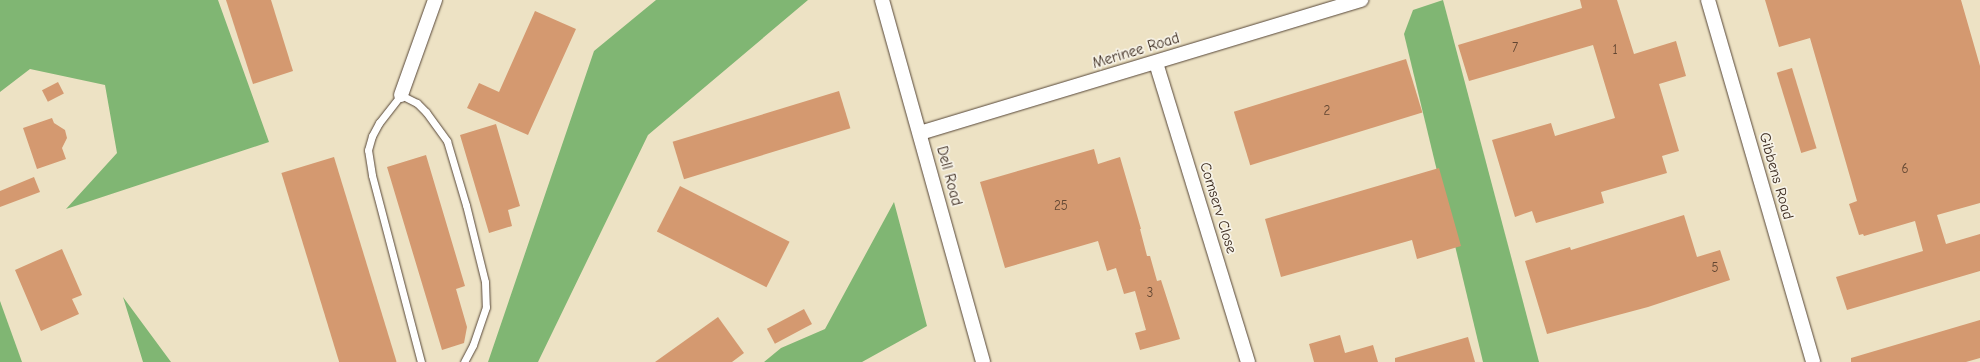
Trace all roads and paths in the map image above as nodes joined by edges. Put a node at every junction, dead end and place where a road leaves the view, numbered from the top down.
1 (435, 0) edge
2 (882, 0) edge
3 (1361, 0) edge
4 (1708, 0) edge
5 (1156, 63) junction
6 (401, 95) junction
7 (920, 133) junction
8 (421, 362) edge
9 (464, 362) edge
10 (982, 362) edge
11 (1248, 362) edge
12 (1813, 362) edge

1 - 6 street
2 - 7 street, Dell Road
3 - 5 street, Merinee Road
4 - 12 street, Gibbens Road
5 - 7 street, Merinee Road
5 - 11 street, Comserv Close
6 - 8 lane
6 - 9 lane
7 - 10 street, Dell Road

